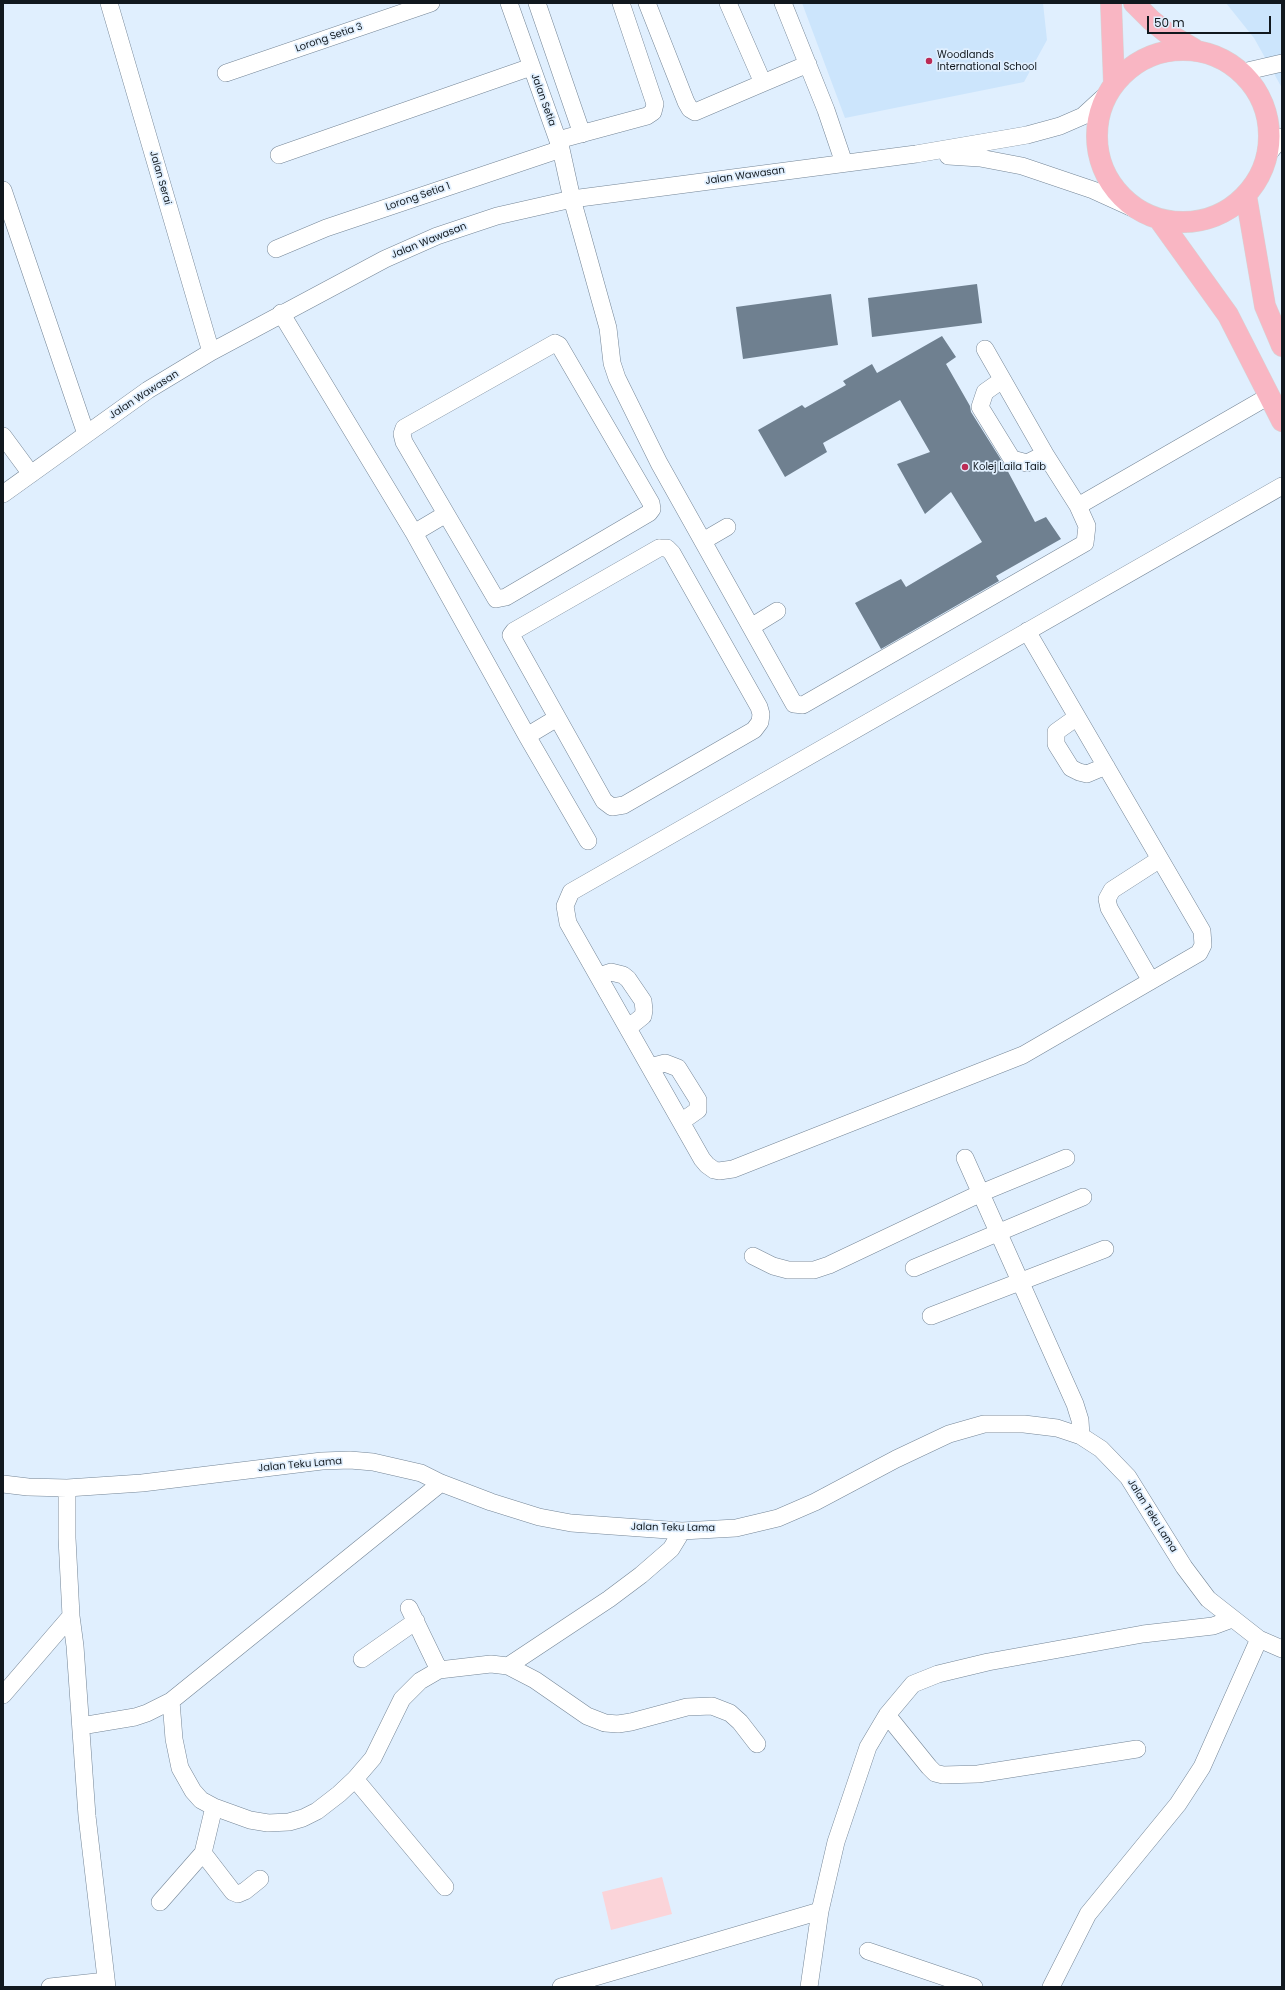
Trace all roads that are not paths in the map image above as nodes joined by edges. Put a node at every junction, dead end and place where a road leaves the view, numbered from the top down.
1 (109, 3) edge
2 (432, 3) edge
3 (508, 3) edge
4 (537, 3) edge
5 (621, 3) edge
6 (647, 3) edge
7 (728, 3) edge
8 (783, 3) edge
9 (1111, 3) edge
10 (1134, 3) edge
11 (1194, 49) junction
12 (1282, 63) edge
13 (808, 64) junction
14 (531, 67) junction
15 (1243, 72) junction
16 (226, 73) dead end
17 (763, 83) junction
18 (1110, 89) junction
19 (582, 134) junction
20 (1282, 137) edge
21 (559, 145) junction
22 (1269, 153) junction
23 (916, 154) junction
24 (279, 155) dead end
25 (844, 163) junction
26 (3, 190) edge
27 (1246, 195) junction
28 (572, 200) junction
29 (1137, 210) junction
30 (1159, 219) junction
31 (276, 249) dead end
32 (281, 313) junction
33 (1282, 346) edge
34 (985, 349) dead end
35 (211, 352) junction
36 (1002, 380) junction
37 (1269, 396) junction
38 (1282, 422) edge
39 (86, 434) junction
40 (3, 436) edge
41 (1045, 454) junction
42 (31, 474) junction
43 (1282, 486) edge
44 (3, 494) edge
45 (1078, 506) junction
46 (446, 514) junction
47 (727, 528) dead end
48 (414, 533) junction
49 (703, 541) junction
50 (777, 611) dead end
51 (751, 627) junction
52 (1027, 631) junction
53 (1077, 717) junction
54 (557, 718) junction
55 (527, 736) junction
56 (1106, 766) junction
57 (588, 841) dead end
58 (1160, 859) junction
59 (599, 976) junction
60 (1151, 981) junction
61 (628, 1028) junction
62 (650, 1067) junction
63 (681, 1122) junction
64 (965, 1158) dead end
65 (1066, 1158) dead end
66 (980, 1193) junction
67 (1083, 1197) dead end
68 (998, 1234) junction
69 (1105, 1249) dead end
70 (753, 1256) dead end
71 (914, 1268) dead end
72 (1020, 1282) junction
73 (931, 1316) dead end
74 (1081, 1436) junction
75 (441, 1483) junction
76 (3, 1484) edge
77 (67, 1488) junction
78 (682, 1530) junction
79 (71, 1616) junction
80 (1232, 1619) junction
81 (1259, 1639) junction
82 (1282, 1649) edge
83 (362, 1659) dead end
84 (508, 1666) junction
85 (439, 1670) junction
86 (3, 1695) edge
87 (171, 1701) junction
88 (886, 1715) junction
89 (81, 1726) junction
90 (757, 1744) dead end
91 (1137, 1749) dead end
92 (355, 1780) junction
93 (214, 1807) junction
94 (203, 1853) junction
95 (260, 1879) dead end
96 (445, 1887) dead end
97 (160, 1902) dead end
98 (820, 1911) junction
99 (868, 1951) dead end
100 (106, 1984) edge
101 (50, 1987) edge
102 (561, 1987) edge
103 (809, 1987) edge
104 (974, 1987) edge
105 (1051, 1987) edge

1 - 35 street, Jalan Serai
2 - 16 street, Lorong Setia 3
3 - 14 street, Jalan Setia
4 - 19 street
5 - 19 street, Lorong Setia 1
6 - 17 street
7 - 17 street
8 - 13 street
9 - 18 main road
10 - 11 main road
11 - 15 main road
11 - 18 main road
12 - 15 street
13 - 17 street
13 - 25 street
14 - 21 street, Jalan Setia
14 - 24 street
15 - 22 main road
18 - 23 street
18 - 29 main road
19 - 21 street, Lorong Setia 1
20 - 22 street
21 - 28 street, Jalan Setia
21 - 31 street, Lorong Setia 1
22 - 27 main road
23 - 25 street, Jalan Wawasan
23 - 29 street
25 - 28 street, Jalan Wawasan
26 - 39 street
27 - 30 main road
27 - 33 main road
28 - 32 street, Jalan Wawasan
28 - 49 street, Jalan Setia
29 - 30 main road
30 - 37 main road
32 - 35 street, Jalan Wawasan
32 - 48 street
34 - 36 street
35 - 39 street, Jalan Wawasan
36 - 41 street
36 - 41 street
37 - 38 main road
37 - 45 street
39 - 42 street, Jalan Wawasan
40 - 42 street
41 - 45 street
42 - 44 street, Jalan Wawasan
43 - 52 street
45 - 51 street, Jalan Setia
46 - 46 street
46 - 48 street
47 - 49 street
48 - 55 street
49 - 51 street, Jalan Setia
50 - 51 street
52 - 53 street
52 - 59 street
53 - 56 street
53 - 56 street
54 - 54 street
54 - 55 street
55 - 57 street
56 - 58 street
58 - 60 street
58 - 60 street
59 - 61 street
59 - 61 street
60 - 63 street
61 - 62 street
62 - 63 street
62 - 63 street
64 - 66 street
65 - 66 street
66 - 68 street
66 - 70 street
67 - 68 street
68 - 71 street
68 - 72 street
69 - 72 street
72 - 73 street
72 - 74 street
74 - 78 street, Jalan Teku Lama
74 - 80 street, Jalan Teku Lama
75 - 77 street, Jalan Teku Lama
75 - 78 street, Jalan Teku Lama
75 - 87 street
76 - 77 street, Jalan Teku Lama
77 - 79 street
78 - 84 street
79 - 86 street
79 - 89 street
80 - 81 street, Jalan Teku Lama
80 - 88 street
81 - 82 street, Jalan Teku Lama
81 - 105 street
83 - 85 street
84 - 85 street
84 - 90 street
85 - 92 street
87 - 89 street
87 - 93 street
88 - 91 street
88 - 98 street
89 - 100 street
92 - 93 street
92 - 96 street
93 - 94 street
94 - 95 street
94 - 97 street
98 - 102 street
98 - 103 street
99 - 104 street
100 - 101 street

